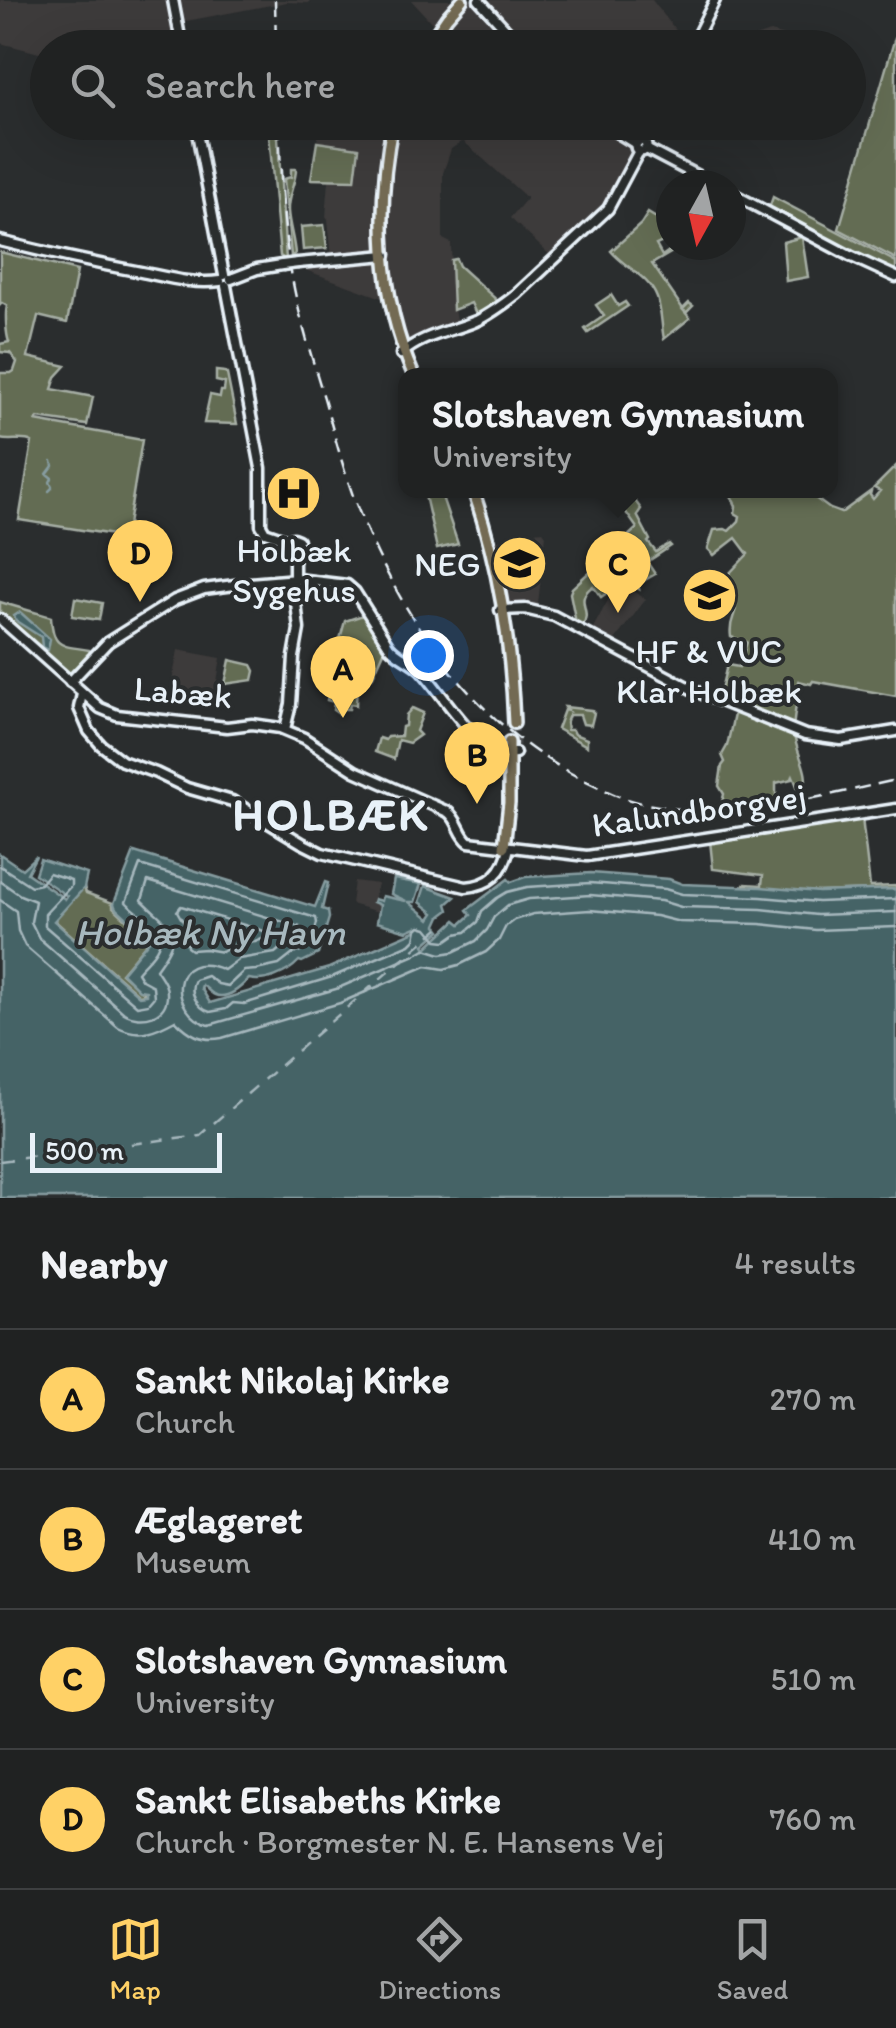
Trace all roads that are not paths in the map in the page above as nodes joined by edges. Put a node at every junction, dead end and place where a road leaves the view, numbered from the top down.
1 (172, 0) edge
2 (461, 0) edge
3 (479, 0) edge
4 (716, 0) edge
5 (178, 30) edge
6 (438, 30) edge
7 (506, 30) edge
8 (700, 30) edge
9 (199, 140) edge
10 (390, 140) edge
11 (631, 140) edge
12 (644, 140) edge
13 (641, 146) junction
14 (687, 170) edge
15 (746, 201) edge
16 (0, 241) edge
17 (384, 255) junction
18 (896, 277) edge
19 (225, 280) junction
20 (402, 353) junction
21 (409, 368) edge
22 (473, 498) edge
23 (294, 579) junction
24 (501, 610) junction
25 (0, 619) edge
26 (70, 682) junction
27 (82, 694) junction
28 (512, 721) tunnel mouth
29 (285, 730) junction
30 (896, 730) edge
31 (511, 749) joint
32 (896, 809) edge
33 (507, 848) junction
34 (577, 852) dead end
35 (593, 855) junction

1 - 5 street
2 - 6 main road
3 - 7 street
4 - 8 street
9 - 19 street
10 - 17 main road
11 - 13 street
12 - 13 street
13 - 14 street
13 - 20 street
15 - 18 street
16 - 19 street
17 - 19 street, bridge
17 - 20 main road
19 - 23 street
20 - 21 main road
22 - 24 main road
23 - 26 street
23 - 29 street
23 - 31 street
24 - 28 main road
24 - 30 street
25 - 26 street
26 - 27 street
27 - 29 street, Labæk
27 - 33 street
29 - 33 street, Kalundborgvej
31 - 33 main road
32 - 35 street, Kalundborgvej
33 - 35 street, Kalundborgvej
34 - 35 street

